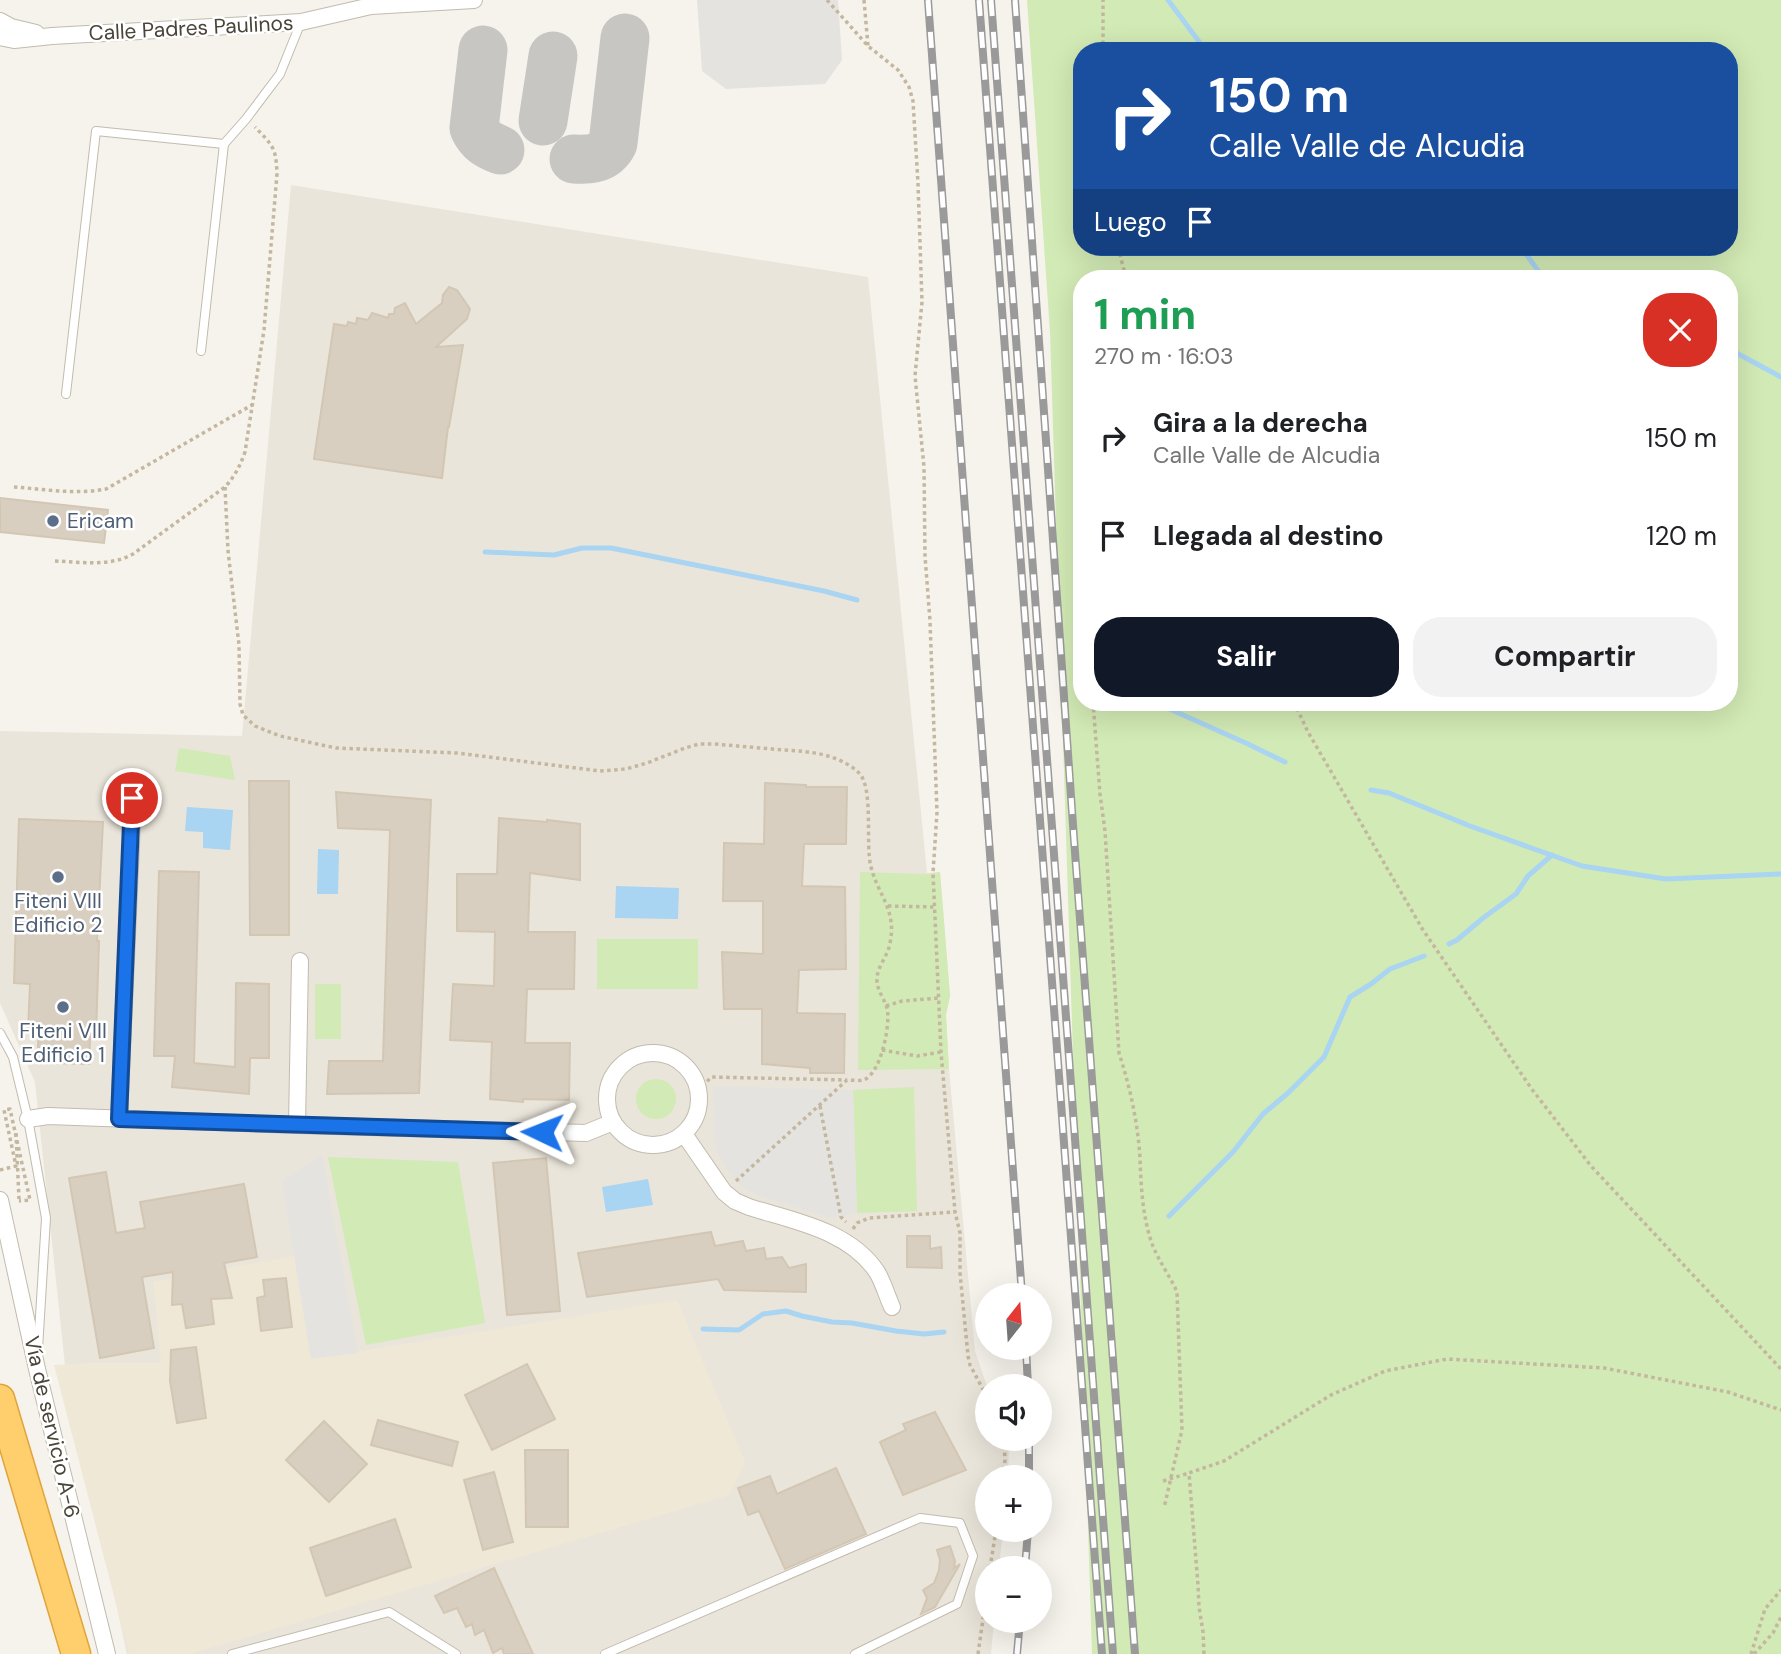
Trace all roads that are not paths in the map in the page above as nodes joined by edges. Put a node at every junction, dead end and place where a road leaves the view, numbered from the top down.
1 (474, 0) edge
2 (0, 21) edge
3 (301, 22) junction
4 (52, 36) junction
5 (5, 40) edge
6 (223, 144) junction
7 (201, 351) dead end
8 (66, 394) dead end
9 (132, 798) dead end
10 (300, 961) dead end
11 (0, 1033) edge
12 (28, 1119) junction
13 (119, 1119) junction
14 (613, 1122) junction
15 (297, 1125) junction
16 (684, 1133) junction
17 (0, 1200) edge
18 (892, 1307) dead end
19 (37, 1369) junction
20 (0, 1400) edge
21 (57, 1654) edge
22 (76, 1654) edge
23 (107, 1654) edge
24 (232, 1654) edge
25 (456, 1654) edge
26 (605, 1654) edge
27 (855, 1654) edge

1 - 3 street, Calle Padres Paulinos
2 - 4 street, Calle Padres Paulinos
3 - 4 street, Calle Padres Paulinos
3 - 6 lane
4 - 5 street, Calle Padres Paulinos
6 - 7 lane
6 - 8 lane
9 - 13 street
10 - 15 street
11 - 12 lane
12 - 13 street
12 - 19 lane
13 - 15 street
14 - 15 street
14 - 16 street
14 - 16 street
16 - 18 street
17 - 19 street, Vía de servicio A-6
19 - 23 street, Vía de servicio A-6
20 - 21 highway
20 - 22 highway
24 - 25 lane
26 - 27 lane

